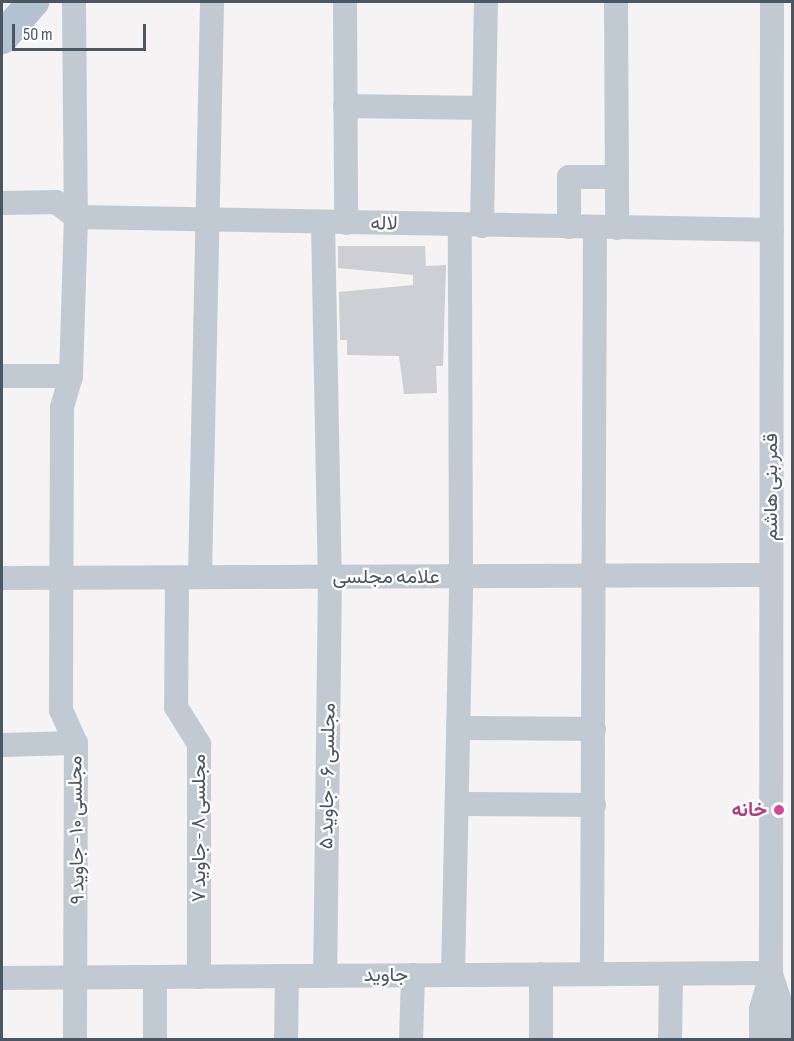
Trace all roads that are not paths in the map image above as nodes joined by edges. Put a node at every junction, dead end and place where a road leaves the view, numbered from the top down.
1 (33, 2) edge
2 (74, 2) edge
3 (212, 2) edge
4 (345, 2) edge
5 (486, 2) edge
6 (616, 2) edge
7 (772, 2) edge
8 (2, 38) edge
9 (345, 106) junction
10 (484, 108) junction
11 (782, 138) edge
12 (617, 177) junction
13 (2, 203) edge
14 (76, 217) junction
15 (207, 221) junction
16 (334, 223) junction
17 (471, 226) junction
18 (569, 227) junction
19 (606, 228) junction
20 (772, 230) junction
21 (2, 376) edge
22 (71, 376) junction
23 (770, 575) junction
24 (595, 576) junction
25 (330, 577) junction
26 (461, 577) junction
27 (2, 578) edge
28 (63, 578) junction
29 (189, 578) junction
30 (792, 680) edge
31 (773, 699) junction
32 (458, 728) junction
33 (594, 729) junction
34 (76, 743) junction
35 (2, 746) edge
36 (457, 804) junction
37 (594, 805) junction
38 (771, 973) junction
39 (541, 974) junction
40 (592, 974) junction
41 (671, 974) junction
42 (413, 975) junction
43 (453, 975) junction
44 (286, 976) junction
45 (325, 976) junction
46 (78, 977) junction
47 (154, 977) junction
48 (198, 977) junction
49 (2, 978) edge
50 (75, 1040) edge
51 (154, 1040) edge
52 (286, 1040) edge
53 (411, 1040) edge
54 (541, 1040) edge
55 (670, 1040) edge
56 (761, 1040) edge
57 (781, 1040) edge

1 - 8 main road
2 - 14 street, مجلسی ۱۰ - جاوید ۹
3 - 15 street, مجلسی ۸ - جاوید ۷
4 - 9 street, مجلسی ۶ - جاوید ۵
5 - 10 street
6 - 12 street
7 - 11 street, قمر بنی هاشم
9 - 10 street
9 - 16 street, مجلسی ۶ - جاوید ۵
10 - 17 street
11 - 20 street, قمر بنی هاشم
12 - 18 street
12 - 19 street
13 - 14 street, لاله
14 - 15 street, لاله
14 - 22 street, مجلسی ۱۰ - جاوید ۹
15 - 16 street, لاله
15 - 29 street, مجلسی ۸ - جاوید ۷
16 - 17 street, لاله
16 - 25 street, مجلسی ۶ - جاوید ۵
17 - 18 street, لاله
17 - 26 street
18 - 19 street, لاله
19 - 20 street, لاله
19 - 24 street
20 - 23 street, قمر بنی هاشم
21 - 22 street
22 - 28 street, مجلسی ۱۰ - جاوید ۹
23 - 24 street, علامه مجلسی
23 - 31 street, قمر بنی هاشم
24 - 26 street, علامه مجلسی
24 - 33 street
25 - 26 street, علامه مجلسی
25 - 29 street, علامه مجلسی
25 - 45 street, مجلسی ۶ - جاوید ۵
26 - 32 street
27 - 28 street, علامه مجلسی
28 - 29 street, علامه مجلسی
28 - 34 street, مجلسی ۱۰ - جاوید ۹
29 - 48 street, مجلسی ۸ - جاوید ۷
30 - 31 street
31 - 38 street, قمر بنی هاشم
32 - 33 street
32 - 36 street
33 - 37 street
34 - 35 street
34 - 46 street, مجلسی ۱۰ - جاوید ۹
36 - 37 street
36 - 43 street
37 - 40 street
38 - 41 street, جاوید
38 - 56 street, قمر بنی هاشم
38 - 57 street, قمر بنی هاشم
39 - 40 street, جاوید
39 - 43 street, جاوید
39 - 54 street
40 - 41 street, جاوید
41 - 55 street
42 - 43 street, جاوید
42 - 45 street, جاوید
42 - 53 street
44 - 45 street, جاوید
44 - 48 street, جاوید
44 - 52 street
46 - 47 street, جاوید
46 - 49 street, جاوید
46 - 50 street, مجلسی ۱۰ - جاوید ۹
47 - 48 street, جاوید
47 - 51 street

